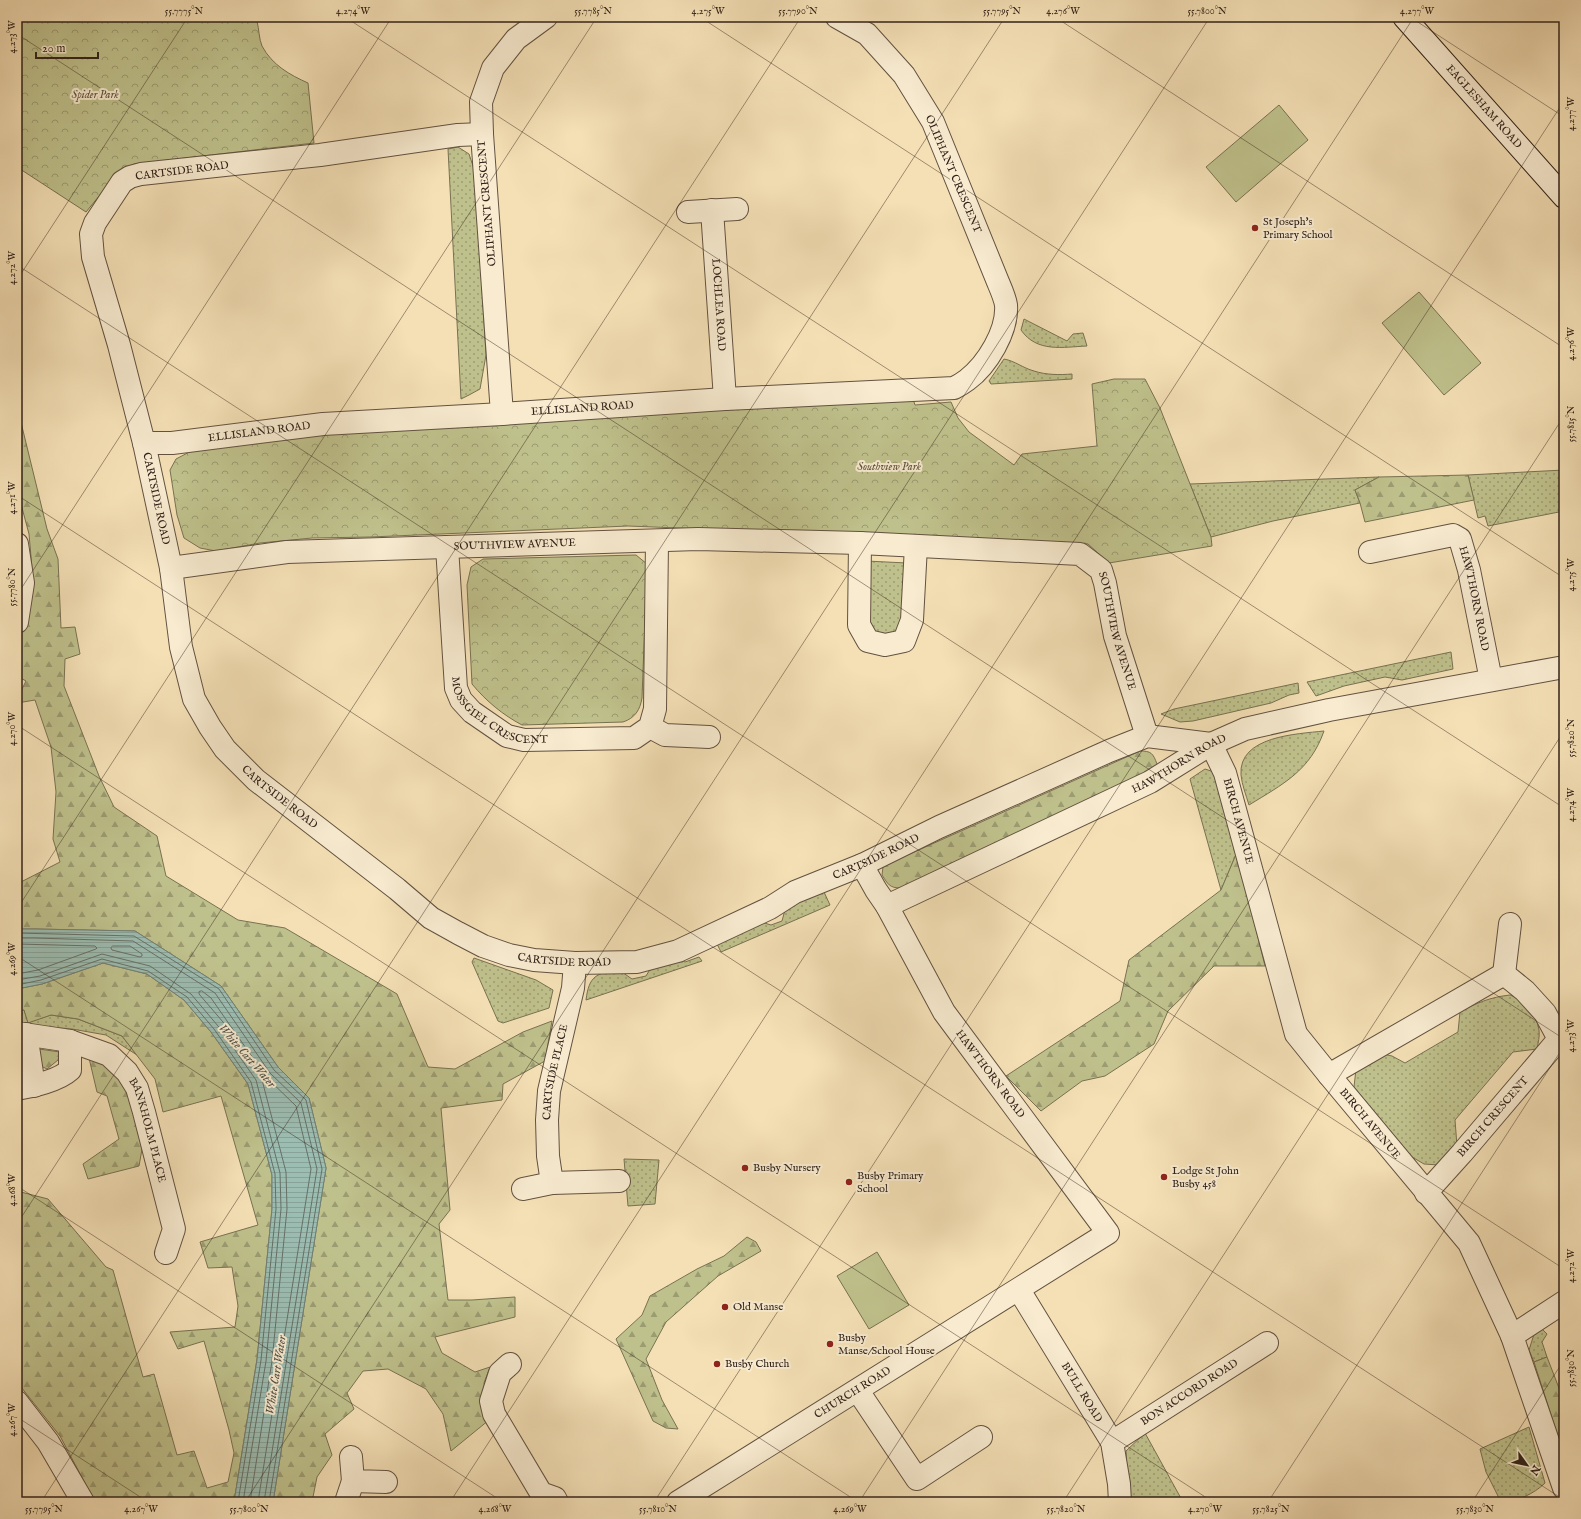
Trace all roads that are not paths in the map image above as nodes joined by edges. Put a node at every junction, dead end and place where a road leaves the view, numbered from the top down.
1 (546, 17) edge
2 (837, 17) edge
3 (1404, 17) edge
4 (482, 134) junction
5 (1564, 197) edge
6 (737, 209) dead end
7 (712, 210) junction
8 (688, 212) dead end
9 (998, 340) joint
10 (726, 399) junction
11 (502, 414) junction
12 (144, 443) junction
13 (657, 541) junction
14 (860, 543) junction
15 (17, 544) edge
16 (916, 546) junction
17 (447, 547) junction
18 (1370, 552) dead end
19 (171, 568) junction
20 (17, 622) edge
21 (1564, 667) edge
22 (1491, 680) junction
23 (650, 727) junction
24 (1147, 736) junction
25 (709, 737) dead end
26 (1211, 744) junction
27 (862, 866) junction
28 (887, 906) junction
29 (1510, 924) dead end
30 (575, 963) junction
31 (1504, 974) junction
32 (22, 1034) edge
33 (1562, 1039) edge
34 (70, 1041) junction
35 (1329, 1075) junction
36 (26, 1087) edge
37 (619, 1181) dead end
38 (552, 1183) junction
39 (523, 1189) dead end
40 (1426, 1193) junction
41 (1108, 1233) joint
42 (166, 1253) dead end
43 (1019, 1290) junction
44 (1564, 1302) edge
45 (1512, 1336) junction
46 (1267, 1343) dead end
47 (510, 1364) dead end
48 (858, 1391) junction
49 (17, 1402) edge
50 (981, 1437) dead end
51 (1112, 1442) junction
52 (351, 1457) dead end
53 (353, 1480) junction
54 (386, 1482) dead end
55 (1564, 1488) edge
56 (83, 1502) edge
57 (346, 1502) edge
58 (557, 1502) edge
59 (678, 1502) edge
60 (1120, 1502) edge

1 - 4 street, OLIPHANT CRESCENT
2 - 9 street, OLIPHANT CRESCENT
3 - 5 street, EAGLESHAM ROAD
4 - 11 street, OLIPHANT CRESCENT
4 - 12 street, CARTSIDE ROAD
6 - 7 street
7 - 8 street
7 - 10 street, LOCHLEA ROAD
9 - 10 street, ELLISLAND ROAD
10 - 11 street, ELLISLAND ROAD
11 - 12 street, ELLISLAND ROAD
12 - 19 street, CARTSIDE ROAD
13 - 14 street, SOUTHVIEW AVENUE
13 - 17 street, SOUTHVIEW AVENUE
13 - 23 street
14 - 16 street, SOUTHVIEW AVENUE
14 - 16 street
15 - 20 street
16 - 24 street, SOUTHVIEW AVENUE
17 - 19 street, SOUTHVIEW AVENUE
17 - 23 street, MOSSGIEL CRESCENT
18 - 22 street, HAWTHORN ROAD
19 - 30 street, CARTSIDE ROAD
21 - 22 street, HAWTHORN ROAD
22 - 26 street, HAWTHORN ROAD
23 - 25 street
24 - 26 street, CARTSIDE ROAD
24 - 27 street, CARTSIDE ROAD
26 - 28 street, HAWTHORN ROAD
26 - 35 street, BIRCH AVENUE
27 - 28 street, HAWTHORN ROAD
27 - 30 street, CARTSIDE ROAD
28 - 41 street, HAWTHORN ROAD
29 - 31 street
30 - 38 street, CARTSIDE PLACE
31 - 33 street, BIRCH CRESCENT
31 - 35 street
32 - 34 street, BANKHOLM PLACE
32 - 36 street, BANKHOLM PLACE
33 - 40 street, BIRCH CRESCENT
34 - 36 street, BANKHOLM PLACE
34 - 42 street, BANKHOLM PLACE
35 - 40 street, BIRCH AVENUE
37 - 38 street
38 - 39 street
40 - 45 street, BIRCH AVENUE
41 - 43 street, CHURCH ROAD
43 - 48 street, CHURCH ROAD
43 - 51 street, BULL ROAD
44 - 45 street
45 - 55 street, BIRCH AVENUE
46 - 51 street, BON ACCORD ROAD
47 - 58 street
48 - 50 street
48 - 59 street, CHURCH ROAD
49 - 56 street
51 - 60 street, BULL ROAD
52 - 53 street
53 - 54 street
53 - 57 street

